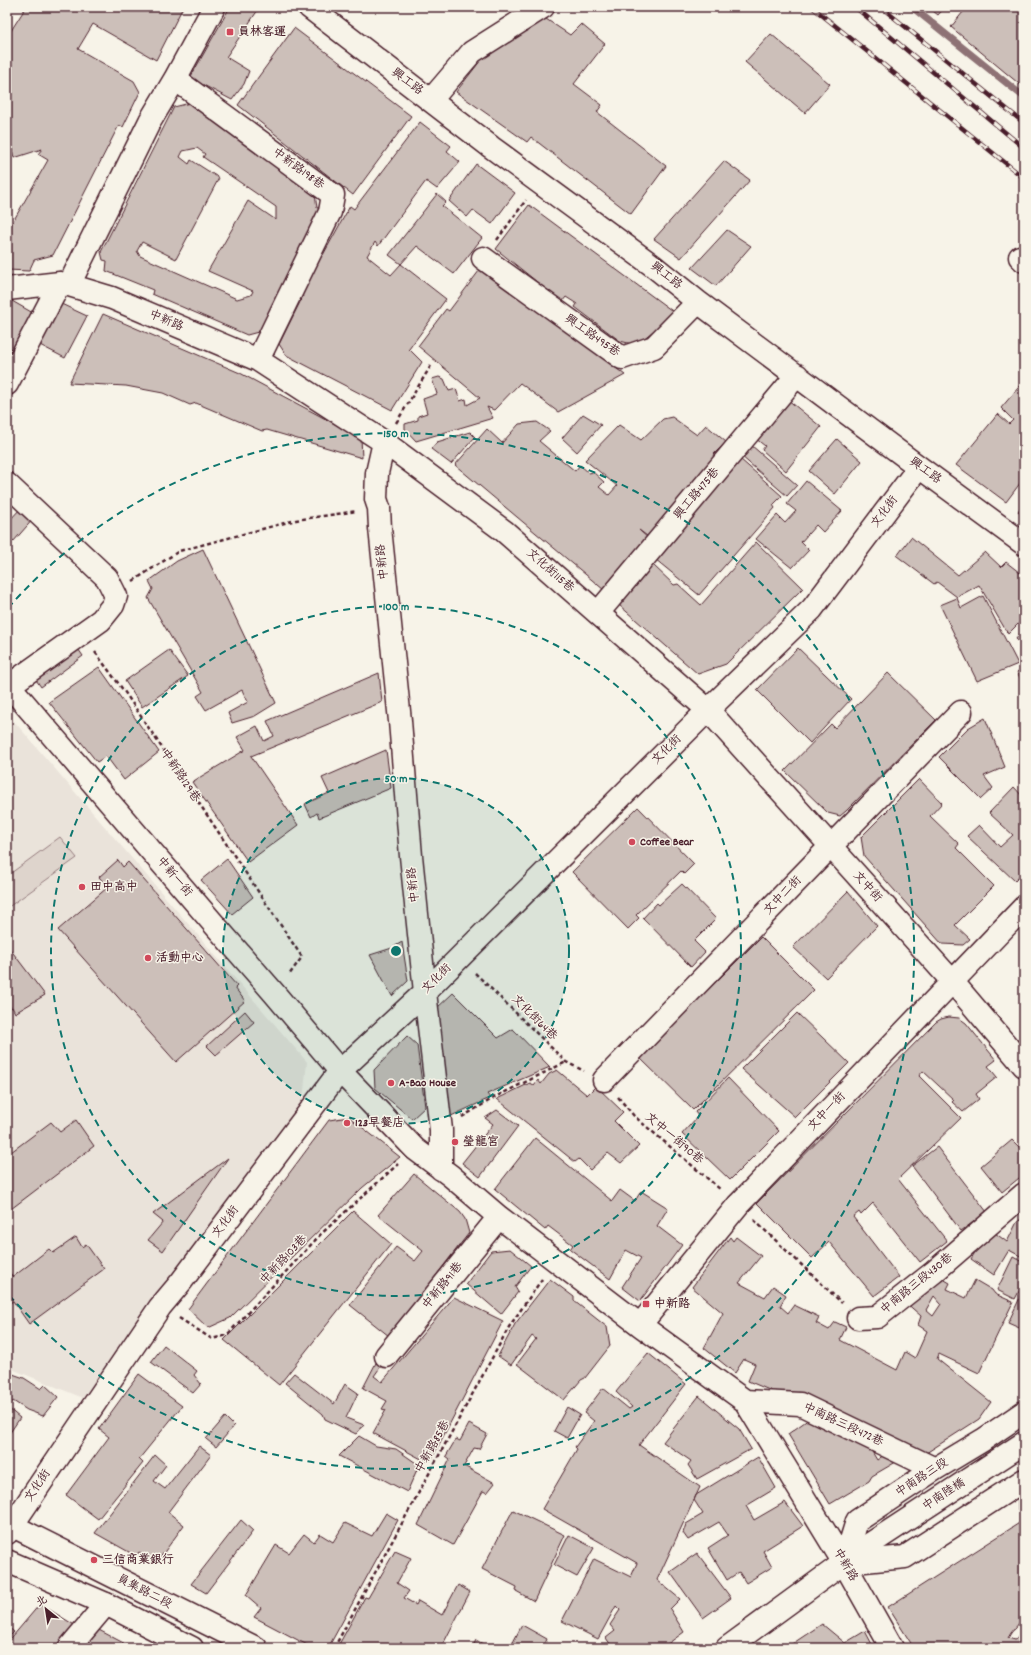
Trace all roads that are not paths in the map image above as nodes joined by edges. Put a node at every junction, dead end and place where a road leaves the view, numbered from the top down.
1 (214, 7) edge
2 (309, 7) edge
3 (543, 7) edge
4 (175, 79) junction
5 (431, 100) junction
6 (483, 258) road end
7 (64, 284) junction
8 (7, 289) edge
9 (698, 302) junction
10 (258, 360) junction
11 (797, 376) junction
12 (7, 384) edge
13 (384, 442) junction
14 (918, 467) junction
15 (7, 484) edge
16 (1024, 544) edge
17 (598, 613) junction
18 (8, 685) edge
19 (708, 710) junction
20 (961, 712) dead end
21 (830, 846) junction
22 (1024, 907) edge
23 (952, 981) junction
24 (425, 992) junction
25 (1024, 1066) edge
26 (340, 1071) junction
27 (604, 1080) road end
28 (441, 1169) junction
29 (1024, 1194) edge
30 (499, 1217) junction
31 (858, 1318) road end
32 (640, 1325) junction
33 (386, 1356) dead end
34 (745, 1401) junction
35 (1024, 1412) edge
36 (1024, 1443) edge
37 (934, 1469) junction
38 (1024, 1480) edge
39 (9, 1527) edge
40 (7, 1561) edge
41 (844, 1563) junction
42 (106, 1604) junction
43 (69, 1648) edge
44 (192, 1648) edge
45 (255, 1648) edge
46 (727, 1648) edge
47 (892, 1648) edge

1 - 4 street
2 - 5 street, 興工路
3 - 5 street
4 - 7 street
4 - 10 street, 中新路198巷
5 - 9 street, 興工路
6 - 9 street, 興工路495巷
7 - 8 street, 中新路
7 - 10 street, 中新路
7 - 12 street
9 - 11 street, 興工路
10 - 13 street, 中新路
11 - 14 street, 興工路
11 - 17 street, 興工路475巷
13 - 17 street, 文化街115巷
13 - 24 street, 中新路
14 - 16 street, 興工路
14 - 19 street, 文化街
15 - 18 street
17 - 19 street, 文化街115巷
18 - 26 street, 中新一街
19 - 21 street, 文中街
19 - 24 street, 文化街
20 - 21 street, 文中二街
21 - 23 street, 文中街
21 - 27 street, 文中二街
22 - 23 street, 文中一街
23 - 25 street, 文中街
23 - 32 street, 文中一街
24 - 26 street, 文化街
24 - 28 street, 中新路
26 - 28 street, 中新路
26 - 39 street, 文化街
28 - 30 street, 中新路
29 - 31 street, 中南路三段430巷
30 - 32 street, 中新路
30 - 33 street, 中新路91巷
32 - 34 street, 中新路
34 - 37 street, 中南路三段472巷
34 - 41 street, 中新路
35 - 37 street, 中南路三段
36 - 41 street, 中南陸橋
37 - 41 street, 中南路三段
38 - 41 street
39 - 45 street, 員集路二段
40 - 42 street
41 - 46 street
41 - 47 street, 中新路
42 - 43 street
42 - 44 street

